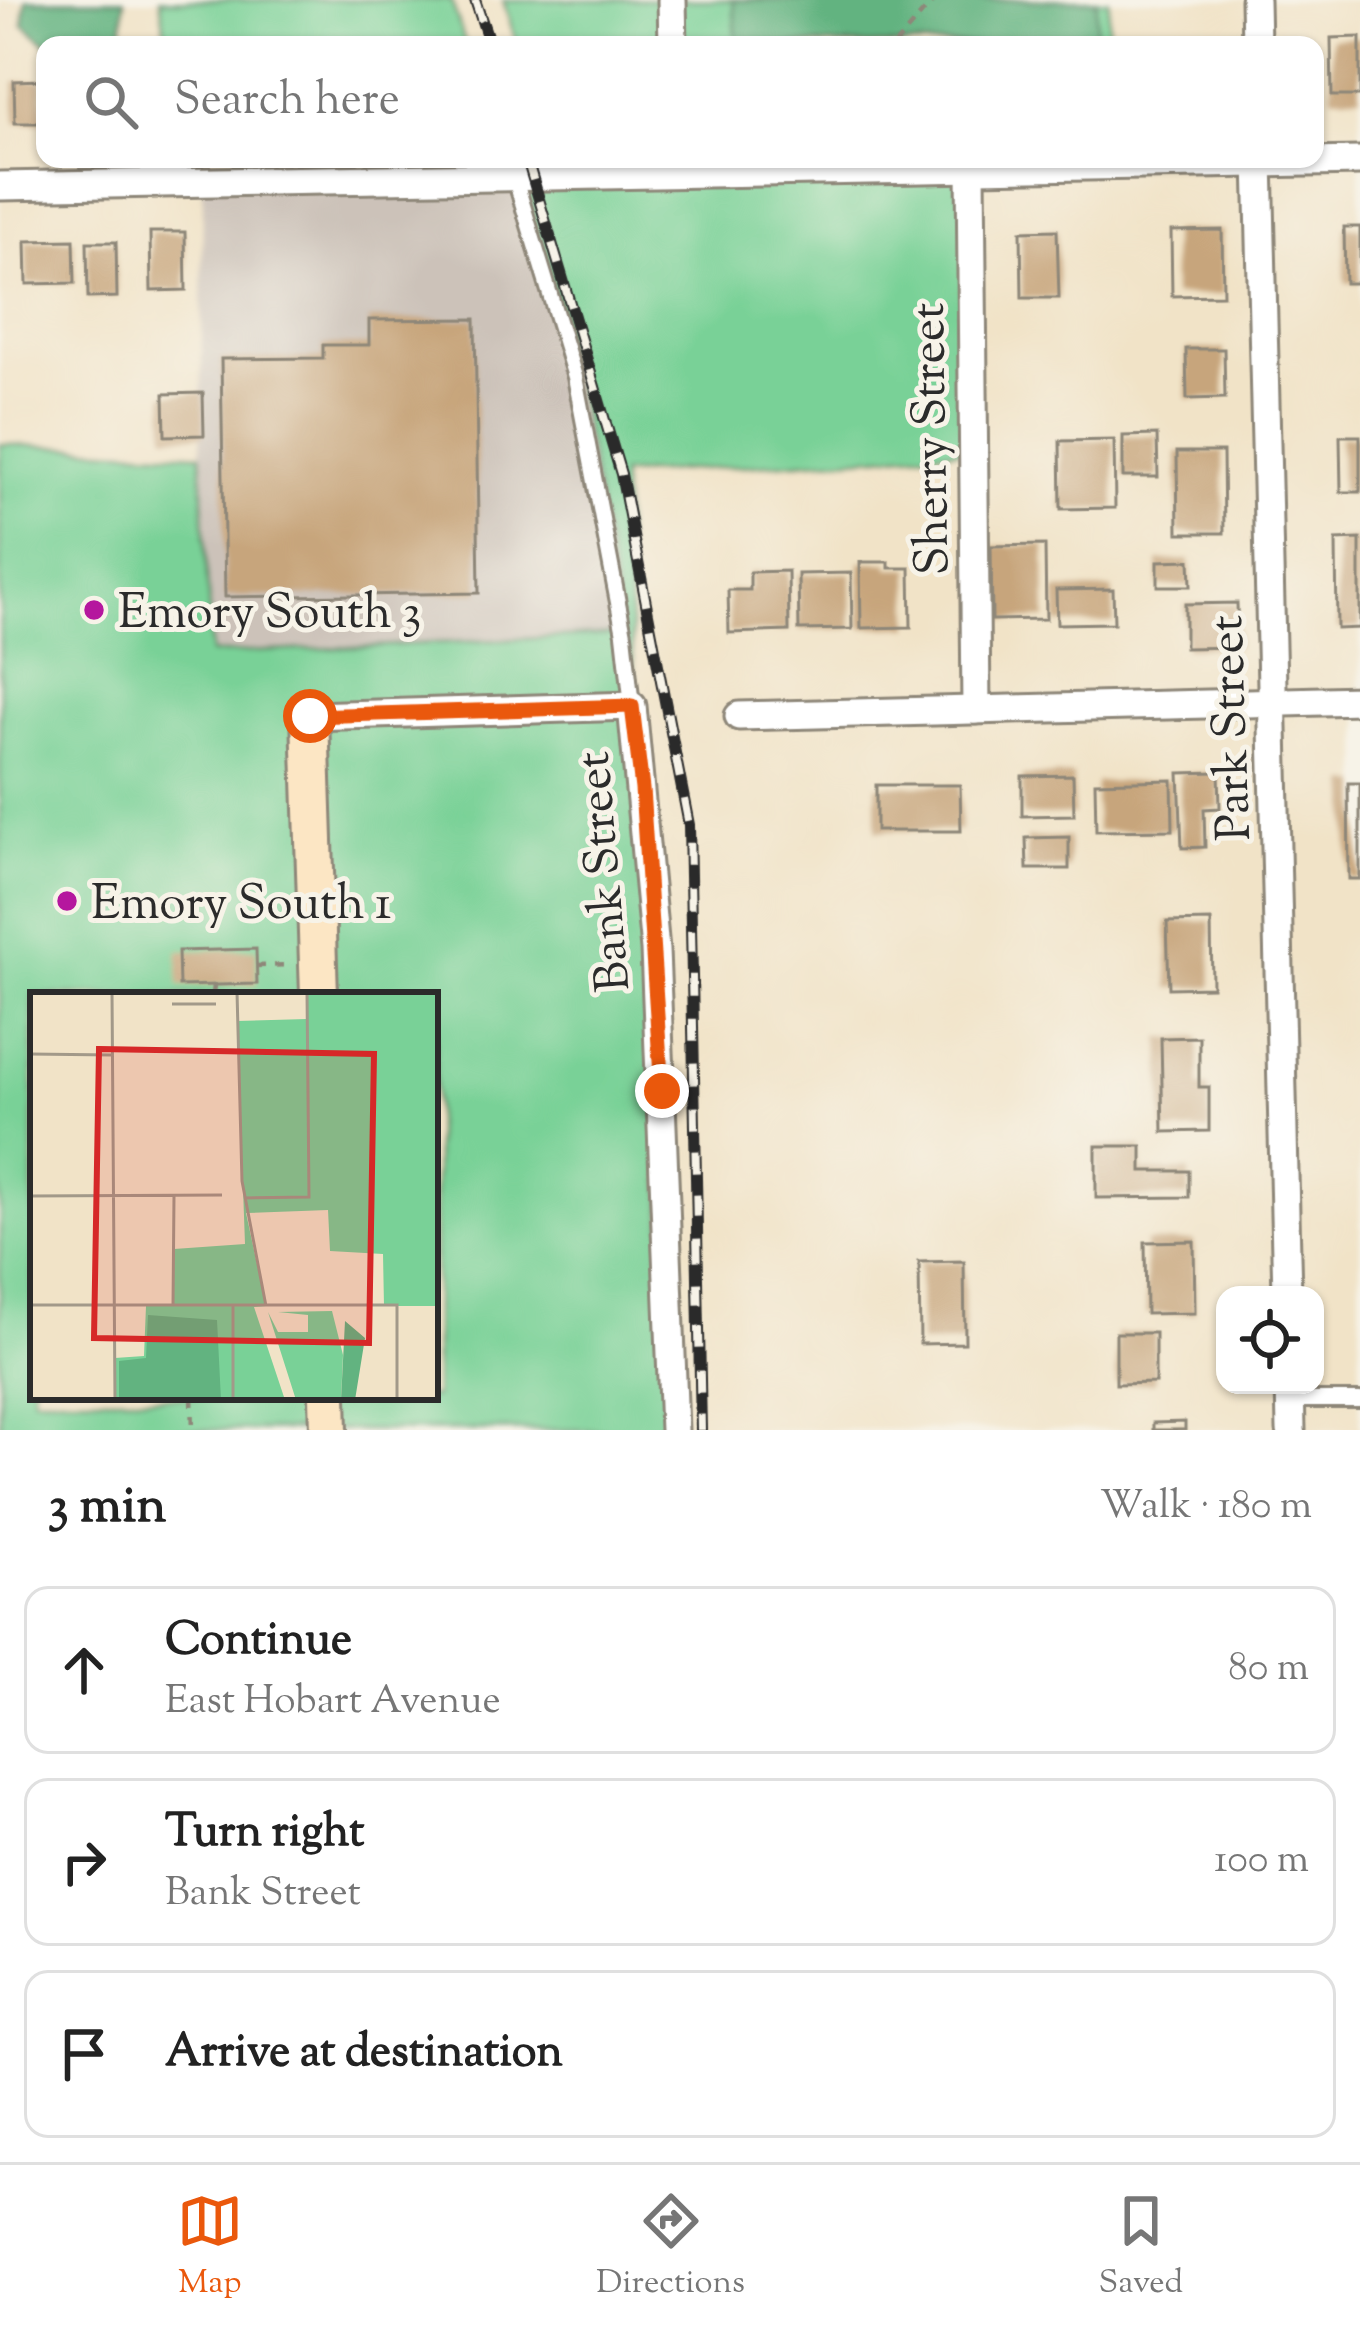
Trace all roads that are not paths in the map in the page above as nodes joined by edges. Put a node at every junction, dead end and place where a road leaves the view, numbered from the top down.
1 (672, 0) edge
2 (1255, 0) edge
3 (673, 36) edge
4 (1256, 36) edge
5 (1324, 161) edge
6 (1360, 161) edge
7 (643, 168) edge
8 (971, 168) edge
9 (1259, 168) edge
10 (514, 176) junction
11 (0, 186) edge
12 (1360, 700) edge
13 (1273, 701) junction
14 (632, 706) junction
15 (976, 710) junction
16 (310, 716) joint
17 (739, 716) dead end
18 (319, 992) edge
19 (1287, 1286) edge
20 (1290, 1394) edge
21 (1300, 1394) edge
22 (328, 1400) edge
23 (1360, 1400) edge
24 (329, 1430) edge
25 (674, 1430) edge
26 (1291, 1430) edge

1 - 3 street
2 - 4 street
5 - 6 street
7 - 10 street
8 - 15 street, Sherry Street
9 - 13 street, Park Street
10 - 11 street
10 - 14 lane, Bank Street
12 - 13 street
13 - 15 street
13 - 19 street, Park Street
14 - 16 street
14 - 25 street, Bank Street
15 - 17 street
16 - 18 street
20 - 26 street
21 - 23 lane
22 - 24 street

